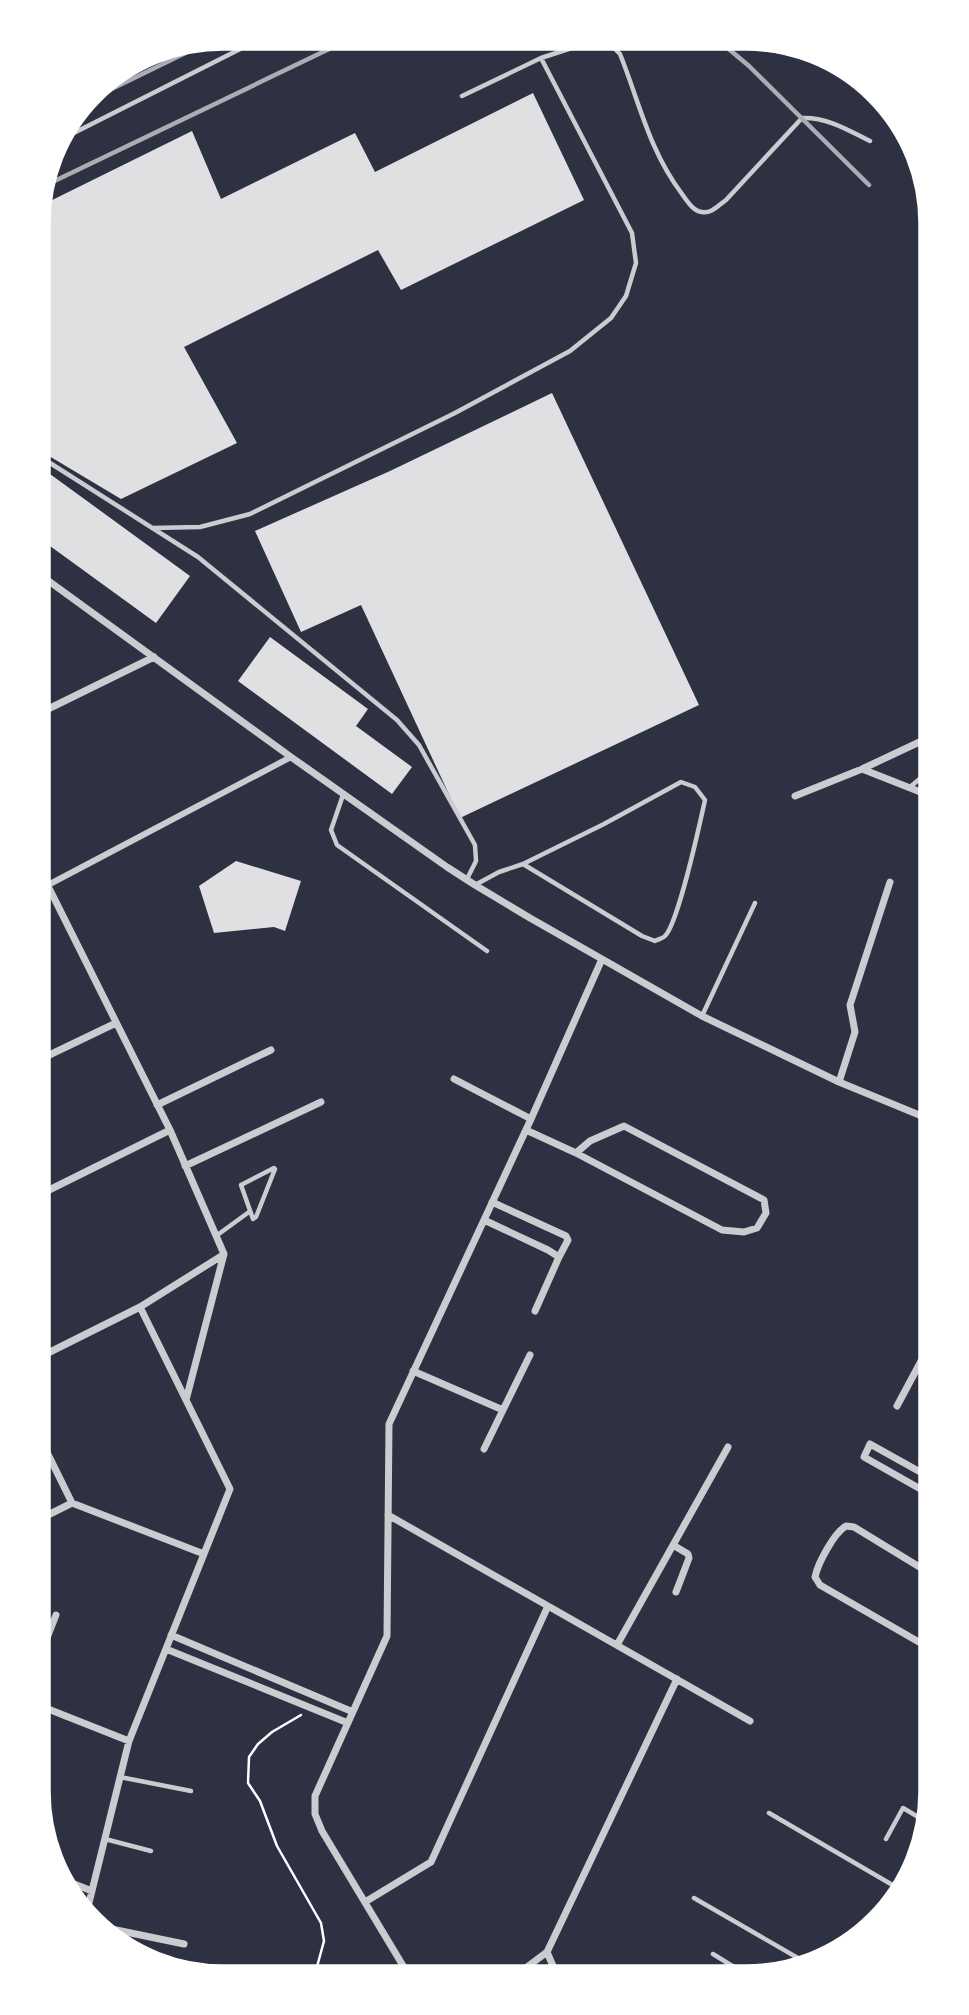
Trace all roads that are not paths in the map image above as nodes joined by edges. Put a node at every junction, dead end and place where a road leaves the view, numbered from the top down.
1 (240, 49) edge
2 (569, 49) edge
3 (615, 49) edge
4 (541, 58) junction
5 (462, 96) dead end
6 (74, 133) edge
7 (870, 141) dead end
8 (49, 462) edge
9 (152, 528) junction
10 (49, 581) edge
11 (154, 657) junction
12 (49, 709) edge
13 (920, 742) edge
14 (291, 757) junction
15 (862, 769) junction
16 (920, 779) edge
17 (909, 787) junction
18 (920, 792) edge
19 (343, 794) junction
20 (795, 796) dead end
21 (523, 864) junction
22 (467, 880) junction
23 (891, 882) dead end
24 (49, 883) edge
25 (475, 885) junction
26 (49, 896) edge
27 (755, 903) dead end
28 (487, 951) dead end
29 (602, 959) junction
30 (702, 1016) junction
31 (116, 1023) junction
32 (271, 1050) dead end
33 (49, 1055) edge
34 (454, 1079) dead end
35 (839, 1082) junction
36 (321, 1102) dead end
37 (157, 1105) junction
38 (920, 1115) edge
39 (531, 1119) junction
40 (170, 1130) junction
41 (526, 1130) junction
42 (576, 1153) junction
43 (185, 1166) junction
44 (49, 1190) edge
45 (492, 1202) junction
46 (249, 1212) junction
47 (484, 1220) junction
48 (216, 1236) junction
49 (224, 1254) junction
50 (559, 1257) junction
51 (140, 1307) junction
52 (535, 1311) dead end
53 (49, 1352) edge
54 (530, 1355) dead end
55 (920, 1363) edge
56 (413, 1371) junction
57 (186, 1401) junction
58 (897, 1406) dead end
59 (503, 1410) junction
60 (728, 1447) dead end
61 (484, 1449) dead end
62 (49, 1456) edge
63 (920, 1472) edge
64 (920, 1489) edge
65 (72, 1503) junction
66 (49, 1514) edge
67 (388, 1515) junction
68 (673, 1545) junction
69 (204, 1554) junction
70 (920, 1567) edge
71 (676, 1592) dead end
72 (548, 1606) junction
73 (56, 1615) dead end
74 (49, 1633) edge
75 (171, 1635) junction
76 (920, 1643) edge
77 (617, 1645) junction
78 (166, 1649) junction
79 (677, 1679) junction
80 (49, 1709) edge
81 (353, 1712) junction
82 (750, 1721) dead end
83 (348, 1723) junction
84 (129, 1741) junction
85 (120, 1777) junction
86 (191, 1791) dead end
87 (769, 1813) dead end
88 (918, 1817) edge
89 (105, 1839) junction
90 (886, 1839) dead end
91 (151, 1851) dead end
92 (76, 1885) edge
93 (890, 1889) edge
94 (92, 1891) junction
95 (694, 1898) dead end
96 (365, 1902) junction
97 (89, 1903) edge
98 (117, 1930) edge
99 (184, 1944) dead end
100 (547, 1952) junction
101 (713, 1954) dead end
102 (798, 1958) edge
103 (403, 1966) edge
104 (528, 1966) edge
105 (553, 1966) edge
106 (732, 1966) edge

1 - 6 lane
2 - 4 lane
3 - 7 lane
4 - 5 lane
4 - 9 lane
8 - 9 lane
9 - 22 lane
10 - 11 street
11 - 12 street
11 - 14 street
13 - 15 street
14 - 19 street
14 - 24 street
15 - 17 street
15 - 20 street
16 - 17 lane
17 - 18 street
19 - 22 street
19 - 28 lane
21 - 21 lane
21 - 25 lane
22 - 25 street
23 - 35 street
25 - 29 street
26 - 31 street
27 - 30 lane
29 - 30 street
29 - 39 street
30 - 35 street
31 - 33 street
31 - 37 street
32 - 37 street
34 - 39 street
35 - 38 street
36 - 43 street
37 - 40 street
39 - 41 street
40 - 43 street
40 - 44 street
41 - 42 street
41 - 45 street
42 - 42 street
43 - 48 street
45 - 47 street
45 - 50 street
46 - 46 lane
46 - 48 lane
47 - 50 street
47 - 56 street
48 - 49 street
49 - 51 street
49 - 57 street
50 - 52 street
51 - 53 street
51 - 57 street
54 - 59 street
55 - 58 street
56 - 59 street
56 - 67 street
57 - 69 street
59 - 61 street
60 - 68 street
62 - 65 street
63 - 64 street
65 - 66 street
65 - 69 street
67 - 72 street
67 - 81 street
68 - 71 street
68 - 77 street
69 - 75 street
70 - 76 street
72 - 77 street
72 - 96 street
73 - 74 street
75 - 78 street
75 - 81 street
77 - 79 street
78 - 83 street
78 - 84 street
79 - 82 street
79 - 100 street
80 - 84 street
81 - 83 street
83 - 96 street
84 - 85 street
85 - 86 lane
85 - 89 street
87 - 93 lane
88 - 90 lane
89 - 91 lane
89 - 94 street
92 - 94 street
94 - 97 street
95 - 102 lane
96 - 103 street
98 - 99 street
100 - 104 street
100 - 105 street
101 - 106 lane

